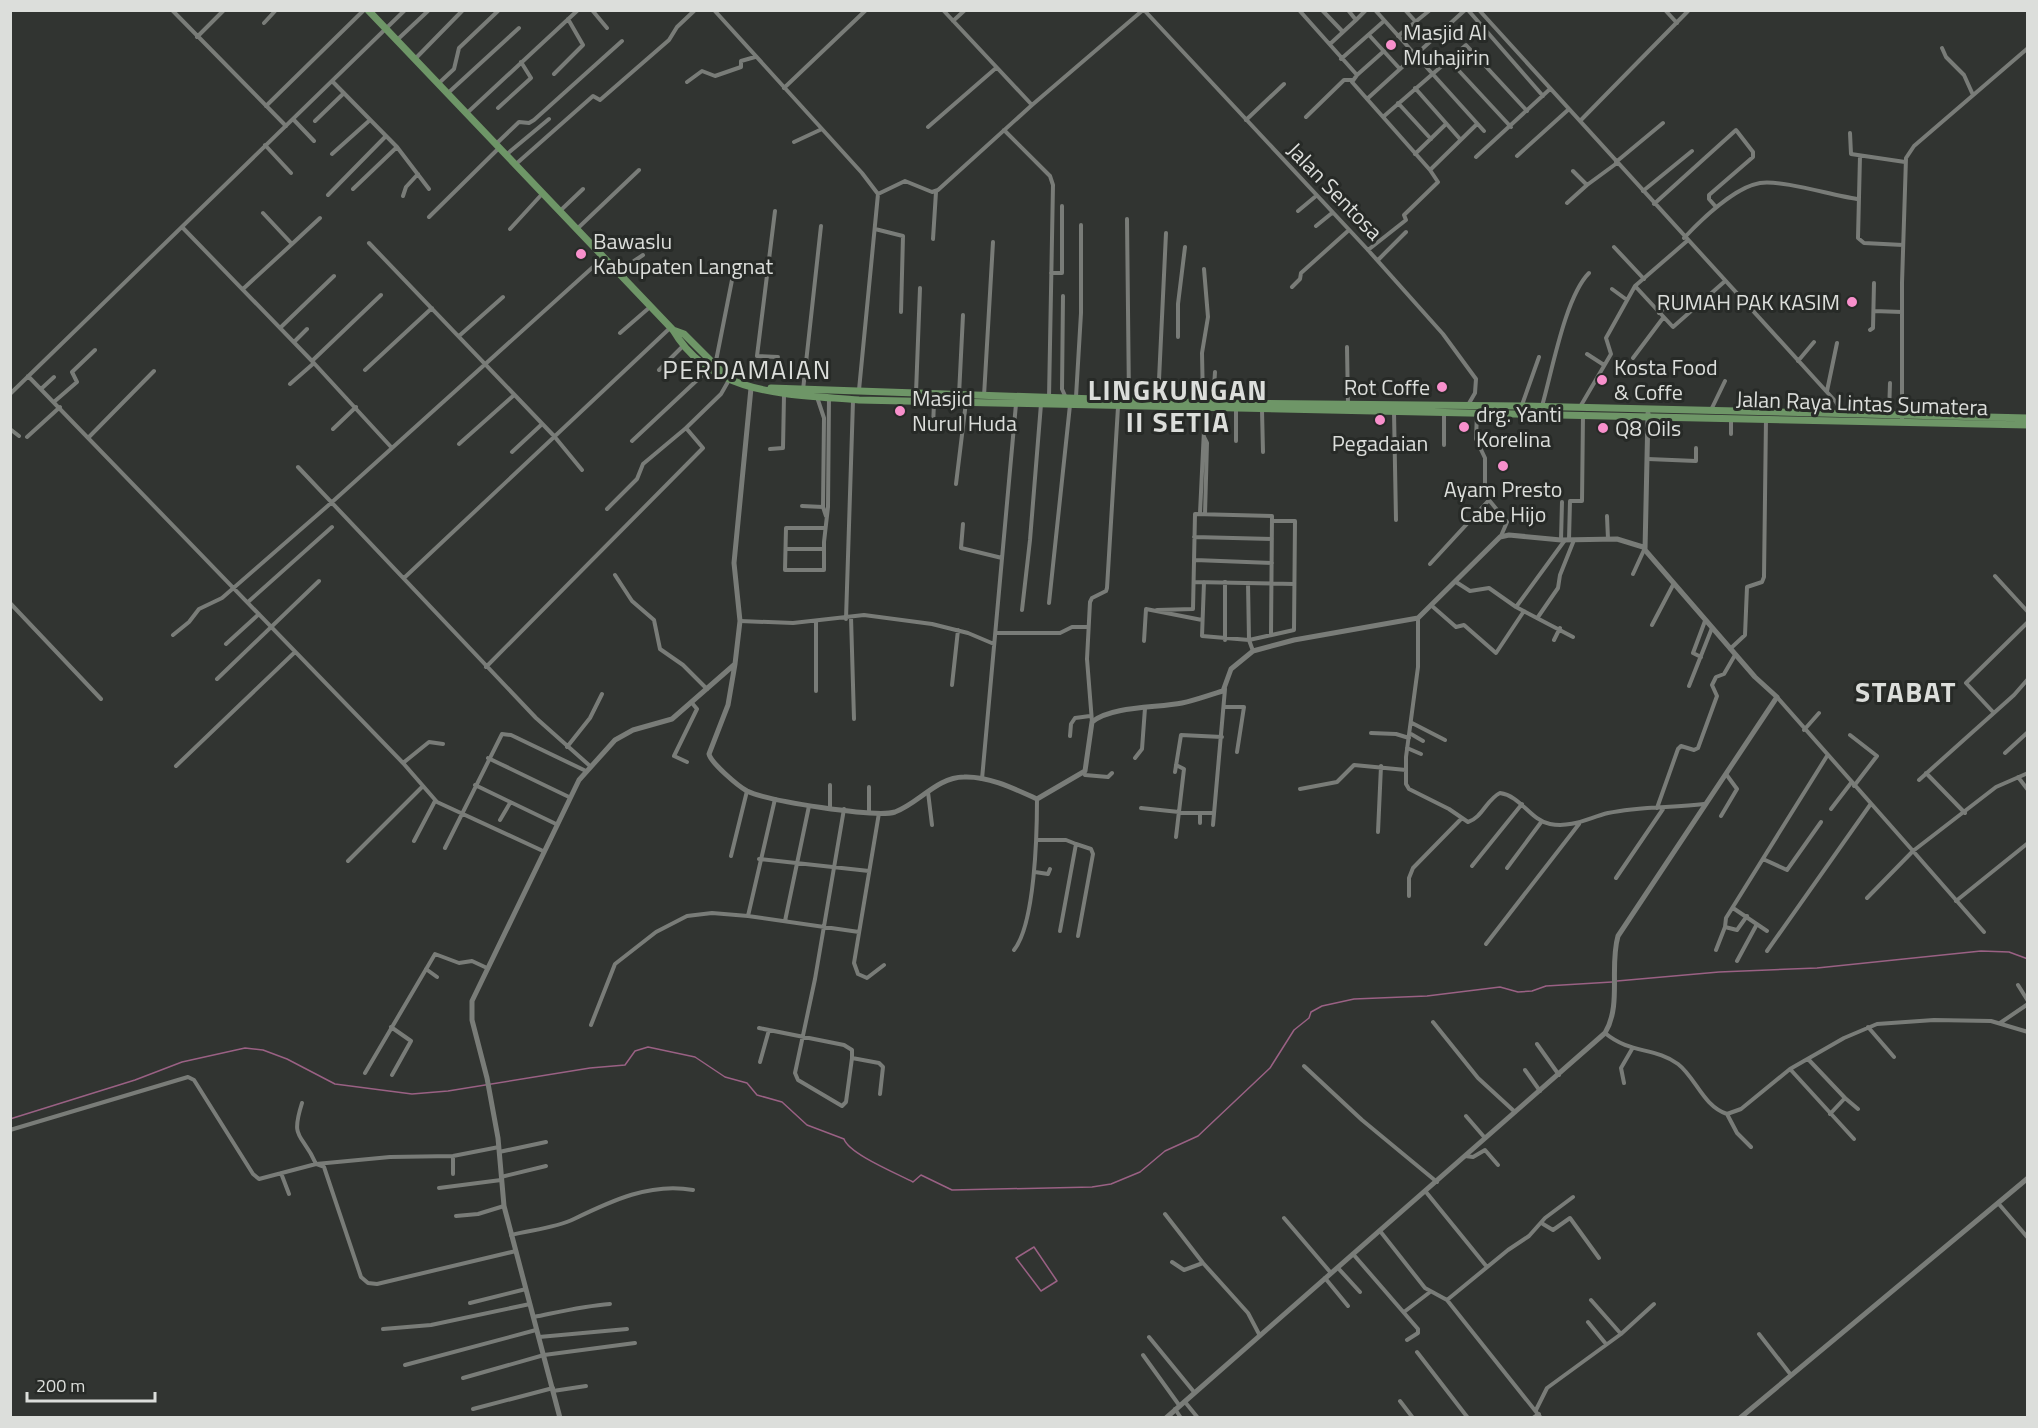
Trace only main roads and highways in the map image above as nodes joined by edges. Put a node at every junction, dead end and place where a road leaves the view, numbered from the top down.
1 (366, 10) edge
2 (672, 329) junction
3 (712, 368) junction
4 (857, 397) junction
5 (1016, 401) junction
6 (1068, 402) junction
7 (1204, 406) junction
8 (1465, 409) junction
9 (1581, 410) junction
10 (1648, 412) junction
11 (1843, 416) junction
12 (1902, 418) junction
13 (2028, 418) edge
14 (2028, 425) edge

1 - 2 highway, Jalan Raya Lintas Sumatera
2 - 3 highway, Jalan Raya Lintas Sumatera
2 - 3 highway, Jalan Raya Lintas Sumatera
3 - 4 highway, Jalan Raya Lintas Sumatera
3 - 4 highway, Jalan Raya Lintas Sumatera
4 - 5 highway, Jalan Raya Lintas Sumatera
4 - 5 highway, Jalan Raya Lintas Sumatera
5 - 6 highway, Jalan Raya Lintas Sumatera
5 - 6 highway, Jalan Raya Lintas Sumatera
6 - 7 highway, Jalan Raya Lintas Sumatera
6 - 7 highway, Jalan Raya Lintas Sumatera
7 - 8 highway, Jalan Raya Lintas Sumatera
7 - 8 highway, Jalan Raya Lintas Sumatera
8 - 9 highway, Jalan Raya Lintas Sumatera
8 - 9 highway, Jalan Raya Lintas Sumatera
9 - 10 highway, Jalan Raya Lintas Sumatera
10 - 11 highway, Jalan Raya Lintas Sumatera
10 - 11 highway, Jalan Raya Lintas Sumatera
11 - 12 highway, Jalan Raya Lintas Sumatera
11 - 12 highway, Jalan Raya Lintas Sumatera
12 - 13 highway, Jalan Raya Lintas Sumatera
12 - 14 highway, Jalan Raya Lintas Sumatera

